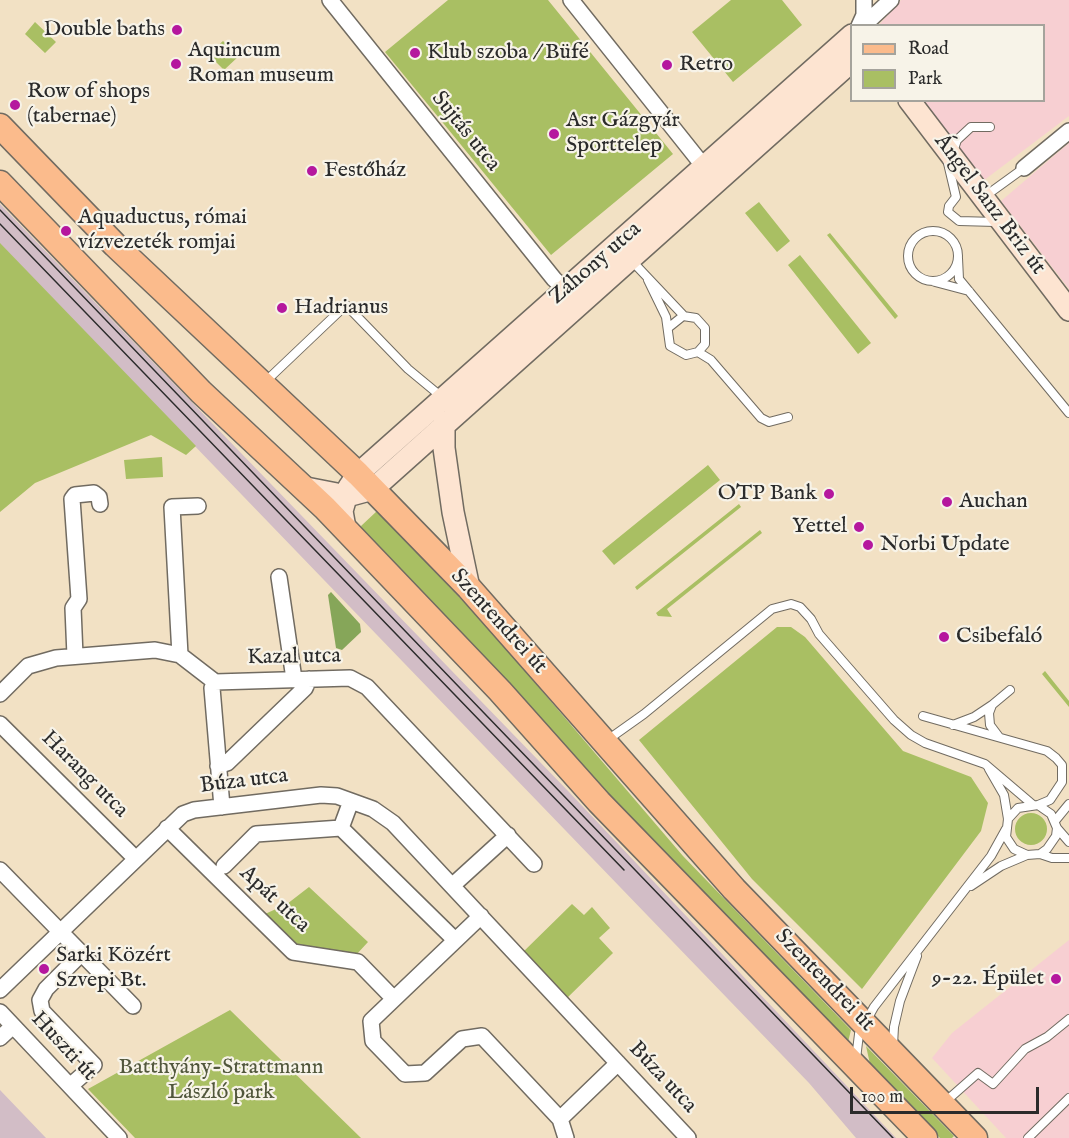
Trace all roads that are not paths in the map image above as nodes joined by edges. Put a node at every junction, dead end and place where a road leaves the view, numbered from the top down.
1 (330, 0) edge
2 (570, 0) edge
3 (864, 0) edge
4 (891, 0) edge
5 (862, 24) edge
6 (863, 24) edge
7 (850, 37) edge
8 (850, 63) edge
9 (911, 102) edge
10 (0, 126) edge
11 (990, 127) dead end
12 (1069, 131) edge
13 (949, 152) junction
14 (1024, 168) joint
15 (710, 174) junction
16 (0, 183) edge
17 (983, 197) junction
18 (1003, 223) junction
19 (637, 228) junction
20 (958, 258) junction
21 (630, 259) junction
22 (592, 268) junction
23 (648, 280) junction
24 (931, 281) junction
25 (969, 291) junction
26 (573, 296) junction
27 (1069, 310) edge
28 (684, 316) junction
29 (668, 328) junction
30 (698, 352) junction
31 (264, 383) junction
32 (443, 398) junction
33 (1069, 413) edge
34 (788, 417) dead end
35 (444, 423) junction
36 (366, 481) junction
37 (306, 488) junction
38 (347, 496) junction
39 (100, 504) dead end
40 (198, 506) dead end
41 (345, 528) junction
42 (279, 577) dead end
43 (469, 588) junction
44 (180, 655) junction
45 (75, 656) junction
46 (302, 679) junction
47 (215, 682) junction
48 (1010, 690) dead end
49 (0, 694) edge
50 (992, 705) junction
51 (923, 716) dead end
52 (0, 724) edge
53 (952, 725) junction
54 (999, 737) junction
55 (604, 742) junction
56 (975, 760) junction
57 (1062, 765) junction
58 (218, 766) junction
59 (1069, 774) edge
60 (351, 801) junction
61 (1035, 804) junction
62 (1069, 804) edge
63 (222, 807) junction
64 (1008, 819) junction
65 (1056, 825) junction
66 (167, 828) junction
67 (341, 828) junction
68 (1006, 829) junction
69 (508, 835) junction
70 (1069, 842) edge
71 (1040, 854) junction
72 (1027, 855) junction
73 (1069, 858) edge
74 (136, 859) junction
75 (534, 864) dead end
76 (224, 866) dead end
77 (0, 870) edge
78 (453, 885) junction
79 (963, 892) junction
80 (481, 916) junction
81 (60, 932) junction
82 (455, 940) junction
83 (920, 946) junction
84 (76, 949) junction
85 (0, 990) edge
86 (394, 999) junction
87 (133, 1006) dead end
88 (0, 1012) edge
89 (1069, 1019) edge
90 (864, 1022) junction
91 (13, 1026) junction
92 (0, 1038) edge
93 (893, 1053) junction
94 (618, 1063) junction
95 (855, 1067) junction
96 (70, 1086) junction
97 (1069, 1098) edge
98 (942, 1105) junction
99 (560, 1119) junction
100 (119, 1138) edge
101 (566, 1138) edge
102 (688, 1138) edge
103 (925, 1138) edge
104 (975, 1138) edge
105 (1028, 1138) edge

1 - 26 street, Sujtás utca
2 - 15 street
3 - 5 street
4 - 6 street
7 - 15 main road, Záhony utca
8 - 15 main road, Záhony utca
9 - 13 main road, Ángel Sanz Briz út
10 - 31 main road, Szentendrei út
11 - 13 lane
12 - 14 street
13 - 17 main road, Ángel Sanz Briz út
13 - 18 lane
14 - 17 lane
15 - 19 main road, Záhony utca
15 - 21 main road, Záhony utca
16 - 37 main road, Szentendrei út
17 - 18 main road, Ángel Sanz Briz út
18 - 27 main road, Ángel Sanz Briz út
19 - 21 lane
19 - 22 main road, Záhony utca
20 - 24 lane
20 - 24 lane
20 - 25 lane
21 - 22 lane
21 - 23 lane
21 - 26 main road, Záhony utca
22 - 26 main road, Záhony utca
23 - 28 lane
23 - 29 lane
24 - 25 lane
25 - 33 lane
26 - 32 main road, Záhony utca
26 - 35 main road, Záhony utca
28 - 29 lane
28 - 30 lane
29 - 30 lane
30 - 34 lane
31 - 32 lane
31 - 36 main road, Szentendrei út
32 - 36 main road, Záhony utca
35 - 36 main road, Záhony utca
35 - 43 main road
36 - 38 main road, Záhony utca
36 - 43 main road, Szentendrei út
37 - 38 main road
37 - 41 main road, Szentendrei út
38 - 41 main road, Záhony utca
39 - 45 street
40 - 44 street
41 - 95 main road, Szentendrei út
42 - 46 street
43 - 55 main road, Szentendrei út
44 - 45 street
44 - 47 street
45 - 49 street
46 - 47 street, Kazal utca
46 - 58 street
46 - 69 street, Kazal utca
47 - 58 street
48 - 50 lane
50 - 53 lane
50 - 54 lane
51 - 53 lane
52 - 74 street, Harang utca
53 - 54 lane
54 - 57 lane
55 - 56 lane
55 - 90 main road, Szentendrei út
56 - 61 lane
56 - 64 lane
57 - 59 lane
57 - 61 lane
58 - 63 street
60 - 63 street, Búza utca
60 - 67 street
60 - 78 street, Búza utca
61 - 64 lane
61 - 65 lane
62 - 65 lane
63 - 66 street, Búza utca
64 - 68 lane
65 - 70 lane
65 - 71 lane
66 - 74 street, Búza utca
66 - 86 street, Apát utca
67 - 76 street
67 - 82 street
68 - 72 lane
68 - 79 lane
69 - 75 street, Kazal utca
69 - 78 street
71 - 72 lane
71 - 73 lane
72 - 79 lane
74 - 81 street, Búza utca
77 - 81 street
78 - 80 street, Búza utca
79 - 83 lane
80 - 82 street
80 - 94 street, Búza utca
81 - 84 street
81 - 85 street, Búza utca
82 - 86 street
83 - 90 lane
83 - 93 lane
84 - 87 street
84 - 96 street
86 - 99 street
88 - 91 street, Huszti út
89 - 98 lane
90 - 93 main road, Szentendrei út
90 - 95 lane
91 - 92 street
91 - 96 street, Huszti út
93 - 98 main road, Szentendrei út
94 - 99 street
94 - 102 street, Búza utca
95 - 103 main road, Szentendrei út
96 - 100 street, Huszti út
97 - 105 lane
98 - 104 main road, Szentendrei út
99 - 101 street

